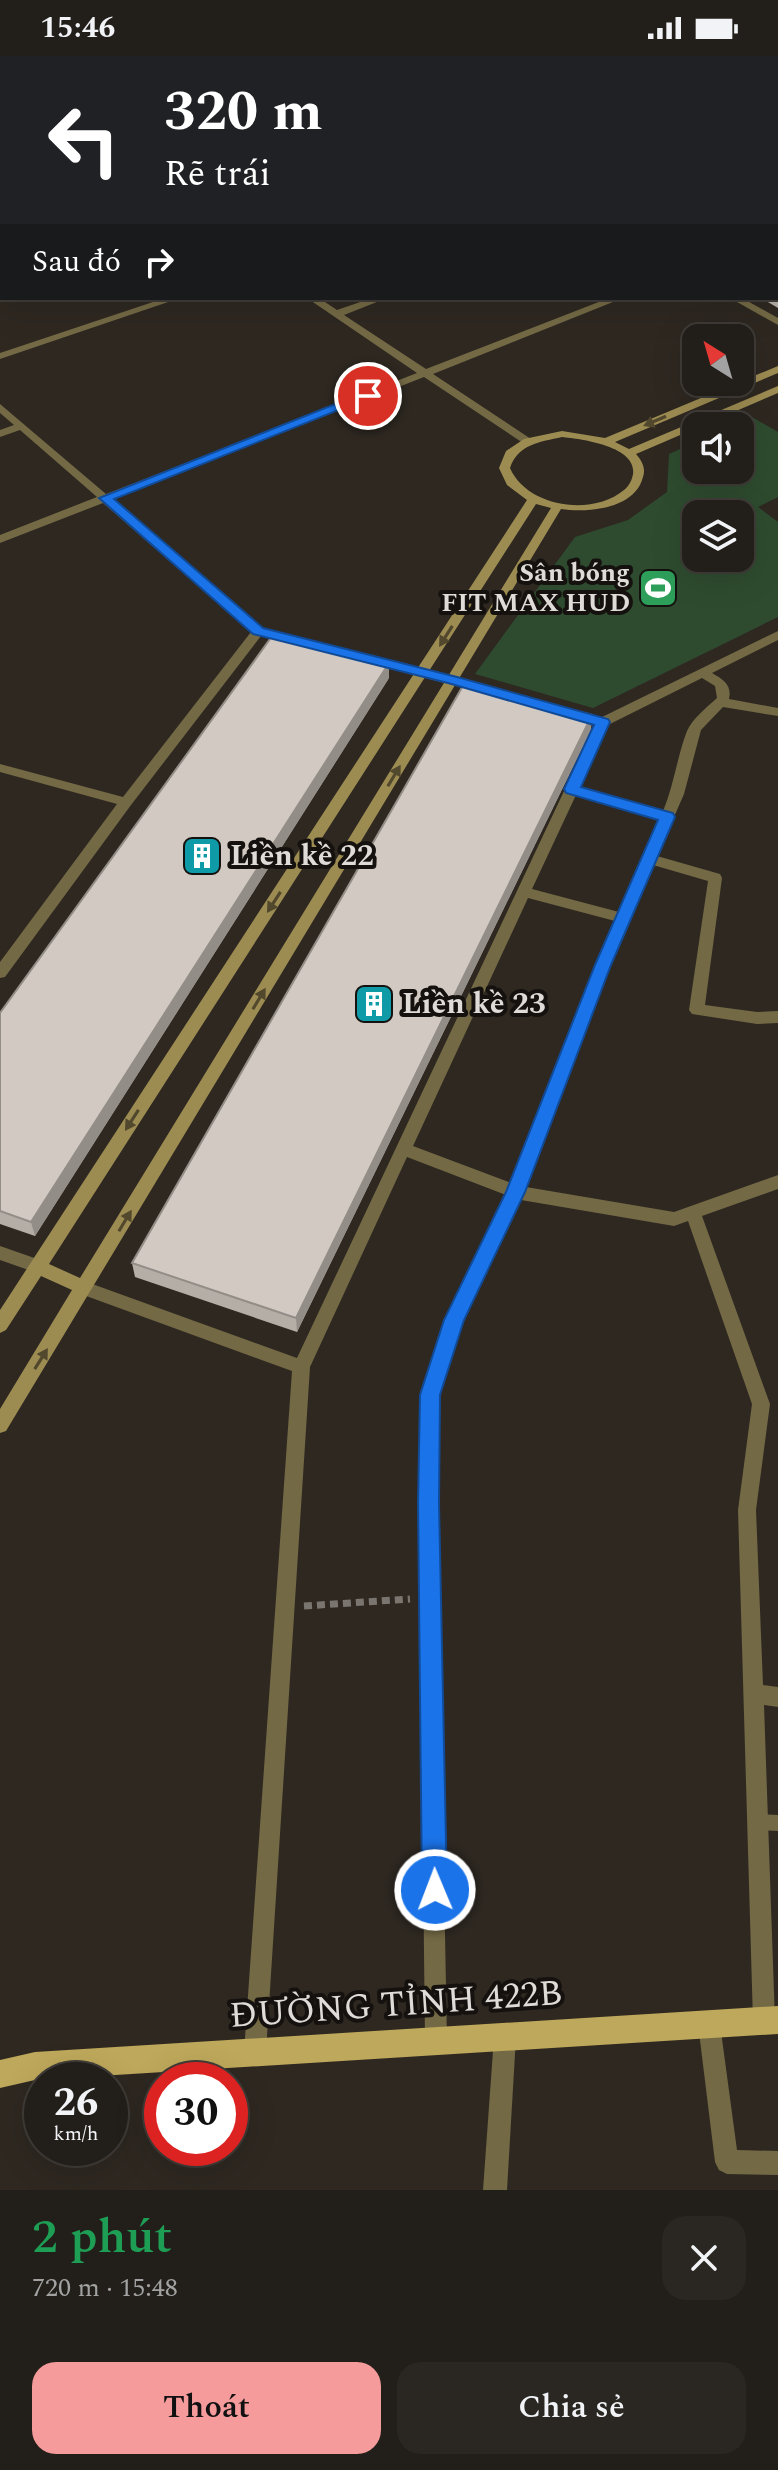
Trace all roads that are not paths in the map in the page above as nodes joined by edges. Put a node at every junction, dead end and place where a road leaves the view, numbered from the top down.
1 (169, 300) edge
2 (315, 300) edge
3 (376, 300) edge
4 (613, 300) edge
5 (739, 300) edge
6 (336, 314) junction
7 (778, 322) edge
8 (0, 356) edge
9 (778, 369) edge
10 (426, 373) junction
11 (778, 389) edge
12 (0, 407) edge
13 (22, 426) junction
14 (0, 434) edge
15 (527, 441) junction
16 (608, 441) junction
17 (629, 453) junction
18 (105, 498) junction
19 (533, 500) junction
20 (557, 507) junction
21 (0, 539) edge
22 (258, 631) junction
23 (778, 635) edge
24 (303, 642) edge
25 (348, 654) edge
26 (423, 672) junction
27 (702, 673) junction
28 (452, 680) junction
29 (527, 701) edge
30 (720, 702) junction
31 (778, 712) edge
32 (0, 768) edge
33 (572, 789) junction
34 (126, 802) junction
35 (667, 817) junction
36 (649, 859) junction
37 (524, 892) junction
38 (623, 918) junction
39 (0, 973) edge
40 (778, 1017) edge
41 (404, 1149) junction
42 (778, 1182) edge
43 (516, 1192) junction
44 (693, 1213) junction
45 (0, 1253) edge
46 (37, 1266) junction
47 (84, 1288) junction
48 (0, 1325) edge
49 (301, 1367) junction
50 (0, 1425) edge
51 (753, 1693) junction
52 (778, 1697) edge
53 (768, 1822) edge
54 (771, 2020) edge
55 (709, 2024) junction
56 (505, 2037) junction
57 (436, 2041) junction
58 (255, 2052) junction
59 (9, 2072) edge
60 (778, 2163) edge
61 (495, 2190) edge

1 - 8 street
2 - 6 street
3 - 6 street
4 - 10 street
5 - 7 street
6 - 10 street
9 -> 16 main road
10 - 15 street
10 - 18 street
11 - 17 main road
12 - 13 street
13 - 14 street
13 - 18 street
15 - 16 main road
15 - 19 main road
16 - 17 main road
17 - 20 main road
18 - 21 street
18 - 22 street
19 - 20 main road
19 -> 26 main road
20 - 28 main road
22 - 24 street
22 - 34 street
23 - 27 street
25 - 26 street
26 - 28 street
26 -> 46 main road
27 - 30 street
27 - 33 street
28 - 29 street
47 -> 28 main road
30 - 31 street
30 - 35 street
32 - 34 street
33 - 35 street
33 - 37 street
34 - 39 street
35 - 36 street
36 - 38 street
36 - 40 street
37 - 38 street
37 - 41 street
38 - 43 street
41 - 43 street
41 - 49 street
42 - 44 street
43 - 44 street
43 - 57 street
44 - 51 street
45 - 46 street
46 - 47 main road
46 - 48 main road
47 - 49 street
50 -> 47 main road
49 - 58 street
51 - 52 street
51 - 53 street
53 - 54 street
54 - 55 main road, ĐƯỜNG TỈNH 422B
55 - 56 main road, ĐƯỜNG TỈNH 422B
55 - 60 street
56 - 57 main road, ĐƯỜNG TỈNH 422B
56 - 61 street
57 - 58 main road, ĐƯỜNG TỈNH 422B
58 - 59 main road, ĐƯỜNG TỈNH 422B

